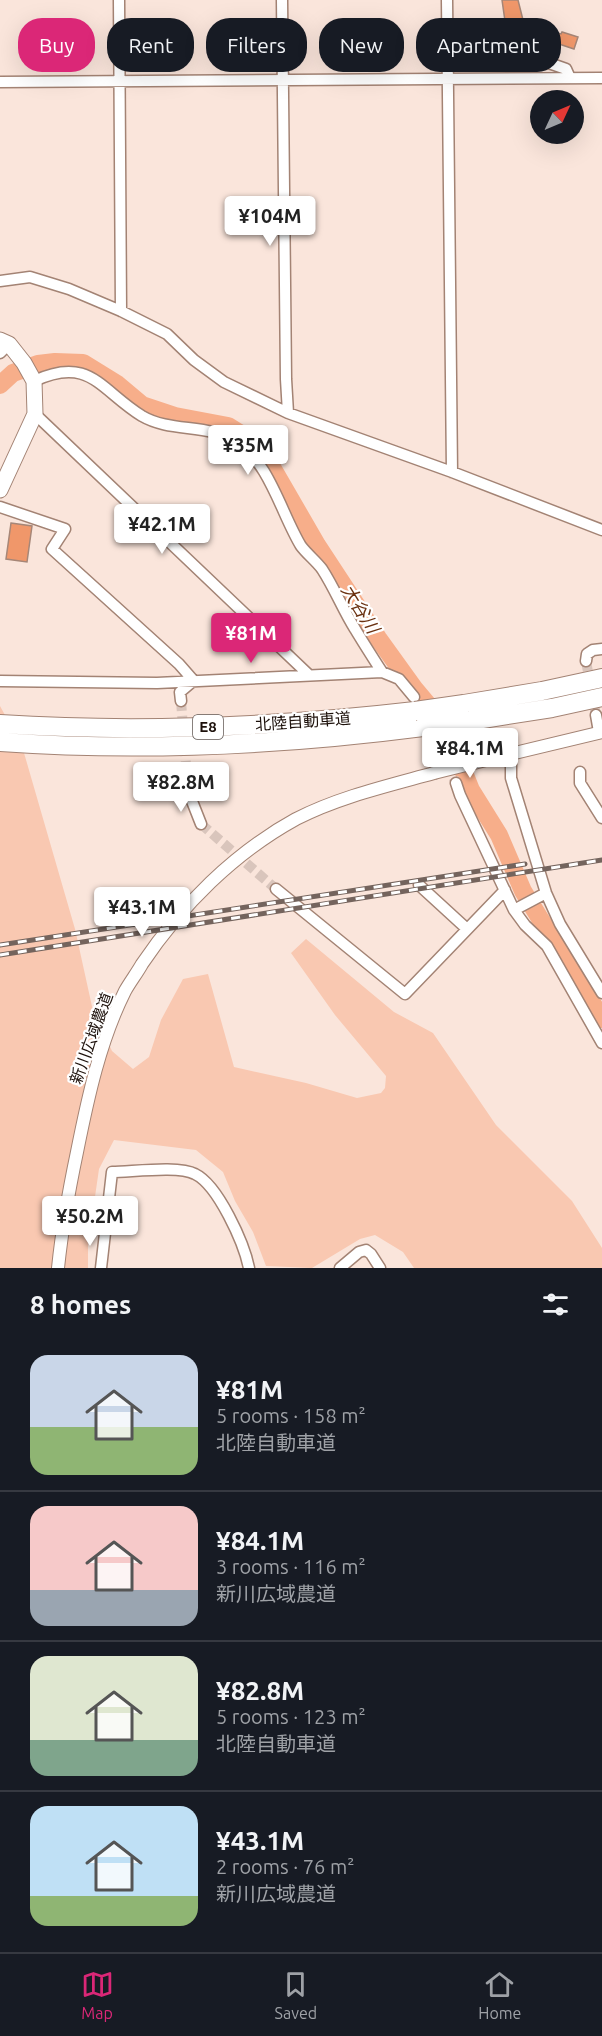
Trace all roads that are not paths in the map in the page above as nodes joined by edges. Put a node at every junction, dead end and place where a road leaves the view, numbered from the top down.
1 (119, 0) edge
2 (282, 0) edge
3 (447, 0) edge
4 (448, 18) edge
5 (561, 67) edge
6 (448, 72) edge
7 (570, 78) junction
8 (602, 78) edge
9 (448, 79) junction
10 (283, 80) junction
11 (120, 81) junction
12 (0, 82) edge
13 (0, 281) edge
14 (121, 311) junction
15 (3, 345) edge
16 (34, 381) junction
17 (288, 413) junction
18 (35, 414) junction
19 (452, 472) junction
20 (0, 490) edge
21 (0, 507) edge
22 (602, 530) edge
23 (602, 649) edge
24 (586, 661) dead end
25 (382, 672) junction
26 (309, 675) junction
27 (602, 678) edge
28 (193, 680) junction
29 (0, 681) edge
30 (602, 697) edge
31 (181, 701) tunnel mouth
32 (417, 711) junction
33 (467, 713) junction
34 (597, 715) dead end
35 (0, 724) edge
36 (601, 732) edge
37 (0, 742) edge
38 (505, 755) junction
39 (580, 772) dead end
40 (456, 783) tunnel mouth
41 (188, 791) tunnel mouth
42 (602, 818) edge
43 (201, 824) tunnel mouth
44 (419, 885) dead end
45 (276, 889) tunnel mouth
46 (505, 891) junction
47 (546, 894) junction
48 (514, 910) junction
49 (467, 930) junction
50 (602, 993) edge
51 (602, 1043) edge
52 (58, 1268) edge
53 (101, 1268) edge
54 (249, 1268) edge
55 (340, 1268) edge
56 (380, 1268) edge

1 - 11 street
2 - 10 street
3 - 4 street
5 - 7 street
6 - 9 street
7 - 8 street
7 - 9 street
9 - 10 street
9 - 19 street
10 - 11 street
10 - 17 street
11 - 12 street
11 - 14 street
13 - 14 street
14 - 17 street
15 - 16 main road
16 - 18 main road
16 - 25 street
17 - 19 street
18 - 20 main road
18 - 26 street
19 - 22 street
21 - 28 street
23 - 24 street
25 - 26 street
25 - 32 street
26 - 28 street
27 - 33 highway, 北陸自動車道 / E8
28 - 29 street
28 - 31 street
30 - 33 highway, 北陸自動車道 / E8
32 - 33 highway, 北陸自動車道 / E8, bridge
32 - 35 highway, 北陸自動車道 / E8
32 - 37 highway, 北陸自動車道 / E8
34 - 36 street
36 - 38 street
38 - 47 street
38 - 52 street, 新川広域農道, bridge
39 - 42 street
40 - 46 street
41 - 43 street
44 - 49 street
45 - 49 street
46 - 48 street
46 - 49 street
47 - 48 street
47 - 50 street
48 - 51 street
53 - 54 street
55 - 56 street

